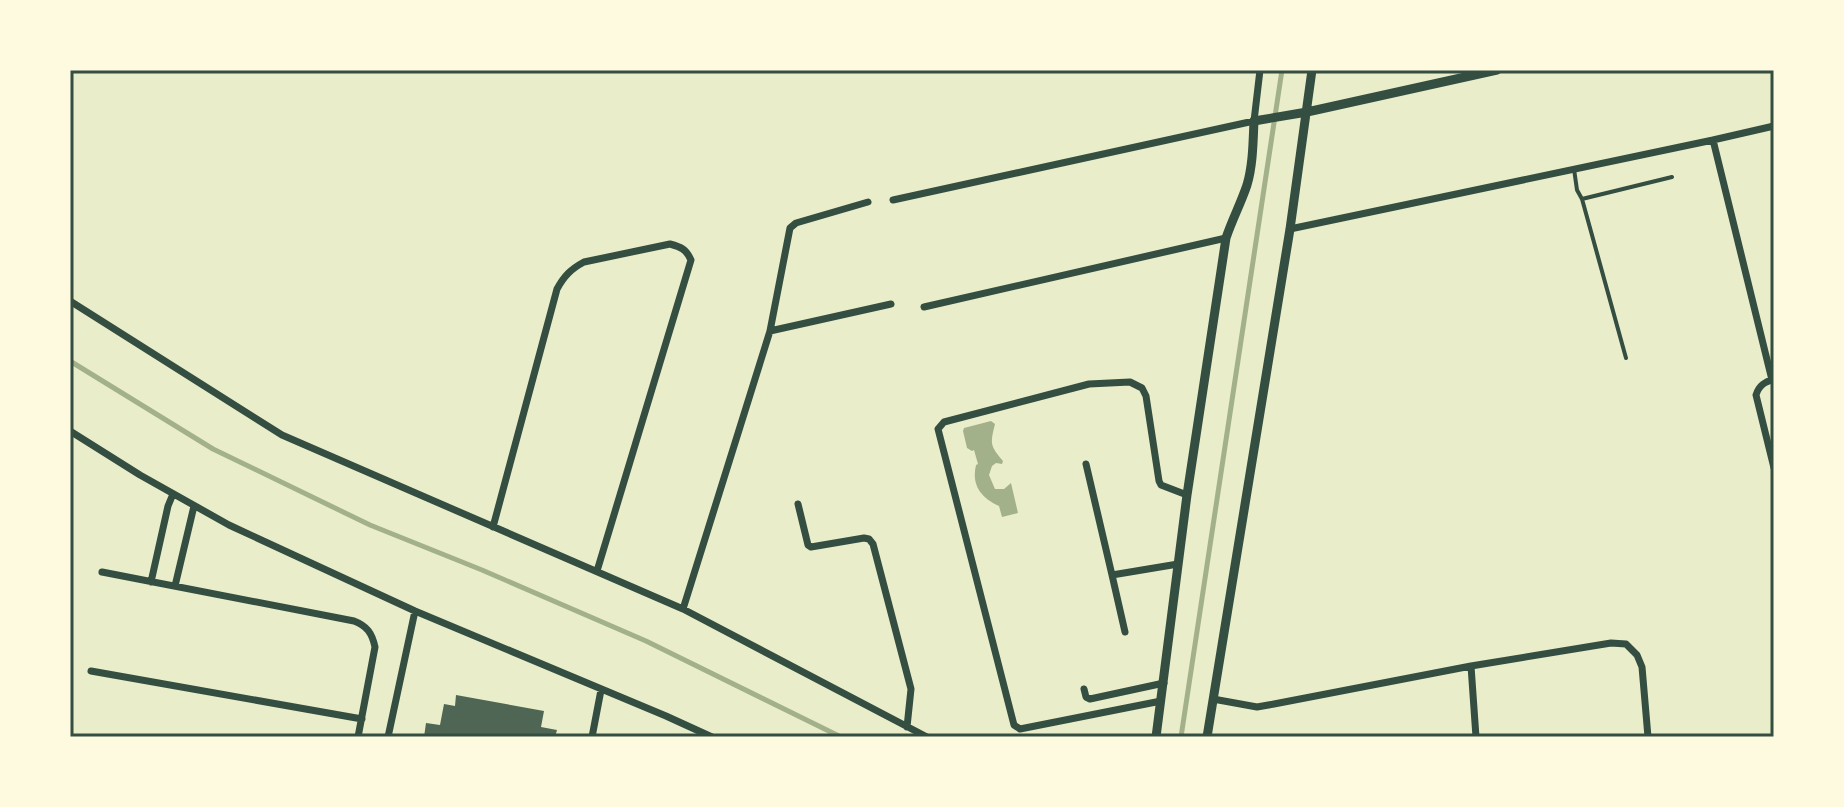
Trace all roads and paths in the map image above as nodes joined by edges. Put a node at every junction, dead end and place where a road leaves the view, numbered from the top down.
1 (1260, 70) edge
2 (1312, 70) edge
3 (1497, 70) edge
4 (1307, 112) junction
5 (1254, 121) junction
6 (1774, 126) edge
7 (1713, 140) junction
8 (1574, 169) junction
9 (1672, 177) dead end
10 (1582, 199) junction
11 (893, 200) dead end
12 (868, 202) dead end
13 (1290, 229) junction
14 (1226, 238) junction
15 (70, 301) edge
16 (891, 304) dead end
17 (924, 307) dead end
18 (770, 331) junction
19 (1626, 358) dead end
20 (1773, 380) edge
21 (70, 431) edge
22 (1086, 464) dead end
23 (1774, 468) edge
24 (173, 494) junction
25 (1187, 495) junction
26 (798, 504) dead end
27 (194, 506) junction
28 (493, 527) junction
29 (1178, 564) junction
30 (597, 571) junction
31 (102, 572) dead end
32 (1112, 575) junction
33 (151, 582) junction
34 (175, 586) junction
35 (683, 609) junction
36 (415, 611) junction
37 (1125, 632) dead end
38 (1471, 666) junction
39 (91, 671) dead end
40 (1164, 683) junction
41 (1084, 689) dead end
42 (601, 690) junction
43 (1213, 699) junction
44 (1161, 701) junction
45 (362, 719) junction
46 (907, 727) junction
47 (358, 737) edge
48 (388, 737) edge
49 (592, 737) edge
50 (712, 737) edge
51 (927, 737) edge
52 (1156, 737) edge
53 (1207, 737) edge
54 (1476, 737) edge
55 (1648, 737) edge

1 - 5 street
2 - 4 street
3 - 4 street
4 - 5 street
4 - 13 street
5 - 11 street
5 - 14 street
6 - 7 street
7 - 8 street
7 - 20 street
8 - 10 lane
8 - 13 street
9 - 10 lane
10 - 19 lane
12 - 18 street
13 - 43 street
14 - 17 street
14 - 25 street
15 - 28 street
16 - 18 street
18 - 35 street
20 - 23 street
21 - 24 street
22 - 32 street
24 - 27 street
24 - 33 street
25 - 29 street
25 - 44 street
26 - 46 street
27 - 34 street
27 - 36 street
28 - 30 street
28 - 30 street
29 - 32 street
29 - 40 street
30 - 35 street
31 - 33 street
32 - 37 street
33 - 34 street
34 - 45 street
35 - 46 street
36 - 42 street
36 - 48 street
38 - 43 street
38 - 54 street
38 - 55 street
39 - 45 street
40 - 41 street
40 - 44 street
42 - 49 street
42 - 50 street
43 - 53 street
44 - 52 street
45 - 47 street
46 - 51 street

